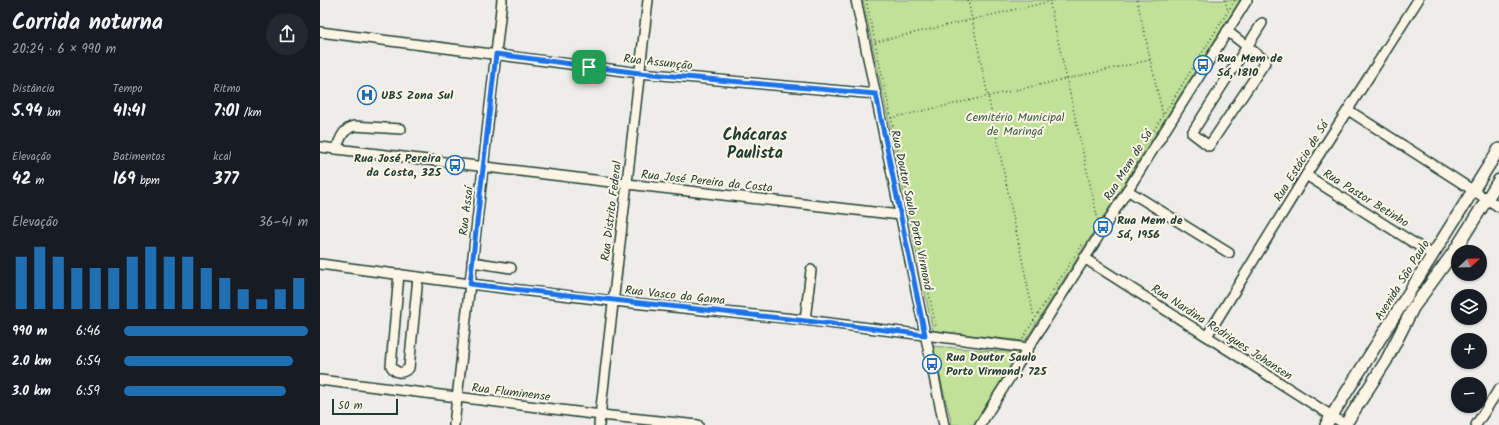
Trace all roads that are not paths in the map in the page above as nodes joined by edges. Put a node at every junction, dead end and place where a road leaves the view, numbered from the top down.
1 (502, 0) edge
2 (648, 0) edge
3 (856, 0) edge
4 (1246, 0) edge
5 (1418, 0) edge
6 (1262, 23) dead end
7 (1227, 31) junction
8 (320, 32) edge
9 (1247, 46) junction
10 (496, 54) junction
11 (640, 73) junction
12 (876, 94) junction
13 (1348, 110) junction
14 (401, 129) dead end
15 (320, 147) edge
16 (336, 149) junction
17 (1499, 149) edge
18 (483, 166) junction
19 (1306, 175) junction
20 (1499, 180) edge
21 (627, 184) junction
22 (1127, 190) junction
23 (1474, 191) junction
24 (1487, 199) junction
25 (1499, 207) edge
26 (900, 215) junction
27 (1229, 253) dead end
28 (1433, 255) junction
29 (1084, 258) junction
30 (472, 262) junction
31 (320, 264) edge
32 (511, 268) dead end
33 (811, 270) dead end
34 (398, 274) junction
35 (418, 277) junction
36 (470, 284) junction
37 (613, 301) junction
38 (805, 320) junction
39 (925, 335) junction
40 (1207, 336) junction
41 (1028, 348) junction
42 (320, 380) edge
43 (1499, 388) edge
44 (457, 397) junction
45 (600, 415) junction
46 (1329, 421) edge
47 (454, 425) edge
48 (599, 425) edge
49 (698, 425) edge
50 (944, 425) edge
51 (980, 425) edge
52 (1346, 425) edge
53 (1476, 425) edge

1 - 10 street, Rua Assaí
2 - 11 street, Rua Distrito Federal
3 - 12 street, Rua Doutor Saulo Porto Virmond
4 - 7 street, Rua Mem de Sá
5 - 13 street, Rua Estácio de Sá
6 - 9 street
7 - 9 street
7 - 22 street, Rua Mem de Sá
8 - 10 street, Rua Assunção
9 - 9 street
10 - 11 street, Rua Assunção
10 - 18 street, Rua Assaí
11 - 12 street, Rua Assunção
11 - 21 street, Rua Distrito Federal
12 - 26 street, Rua Doutor Saulo Porto Virmond
13 - 19 street, Rua Estácio de Sá
13 - 23 street
14 - 16 street
15 - 16 street, Rua José Pereira da Costa
16 - 18 street, Rua José Pereira da Costa
17 - 23 main road, Avenida São Paulo
18 - 21 street, Rua José Pereira da Costa
18 - 30 street, Rua Assaí
19 - 28 street, Rua Pastor Betinho
19 - 40 street, Rua Estácio de Sá
20 - 24 main road, Avenida São Paulo
21 - 26 street, Rua José Pereira da Costa
21 - 37 street, Rua Distrito Federal
22 - 27 street
22 - 29 street, Rua Mem de Sá
23 - 24 street
23 - 28 main road, Avenida São Paulo
24 - 25 street
24 - 52 main road, Avenida São Paulo
26 - 39 street, Rua Doutor Saulo Porto Virmond
28 - 46 main road, Avenida São Paulo
29 - 40 street, Rua Nardina Rodrigues Johansen
29 - 41 street, Rua Mem de Sá
30 - 32 street
30 - 36 street, Rua Assaí
31 - 34 street, Rua Vasco da Gama
33 - 38 street
34 - 35 street, Rua Vasco da Gama
34 - 35 street
35 - 36 street, Rua Vasco da Gama
36 - 37 street, Rua Vasco da Gama
36 - 44 street, Rua Assaí
37 - 38 street, Rua Vasco da Gama
37 - 45 street, Rua Distrito Federal
38 - 39 street, Rua Vasco da Gama
39 - 41 street, Rua Vasco da Gama
39 - 50 street, Rua Doutor Saulo Porto Virmond
40 - 46 street, Rua Nardina Rodrigues Johansen
41 - 51 street, Rua Mem de Sá
42 - 44 street, Rua Fluminense
43 - 53 street
44 - 45 street, Rua Fluminense
44 - 47 street, Rua Assaí
45 - 48 street, Rua Distrito Federal
45 - 49 street, Rua Fluminense
46 - 52 street, Rua Nardina Rodrigues Johansen

